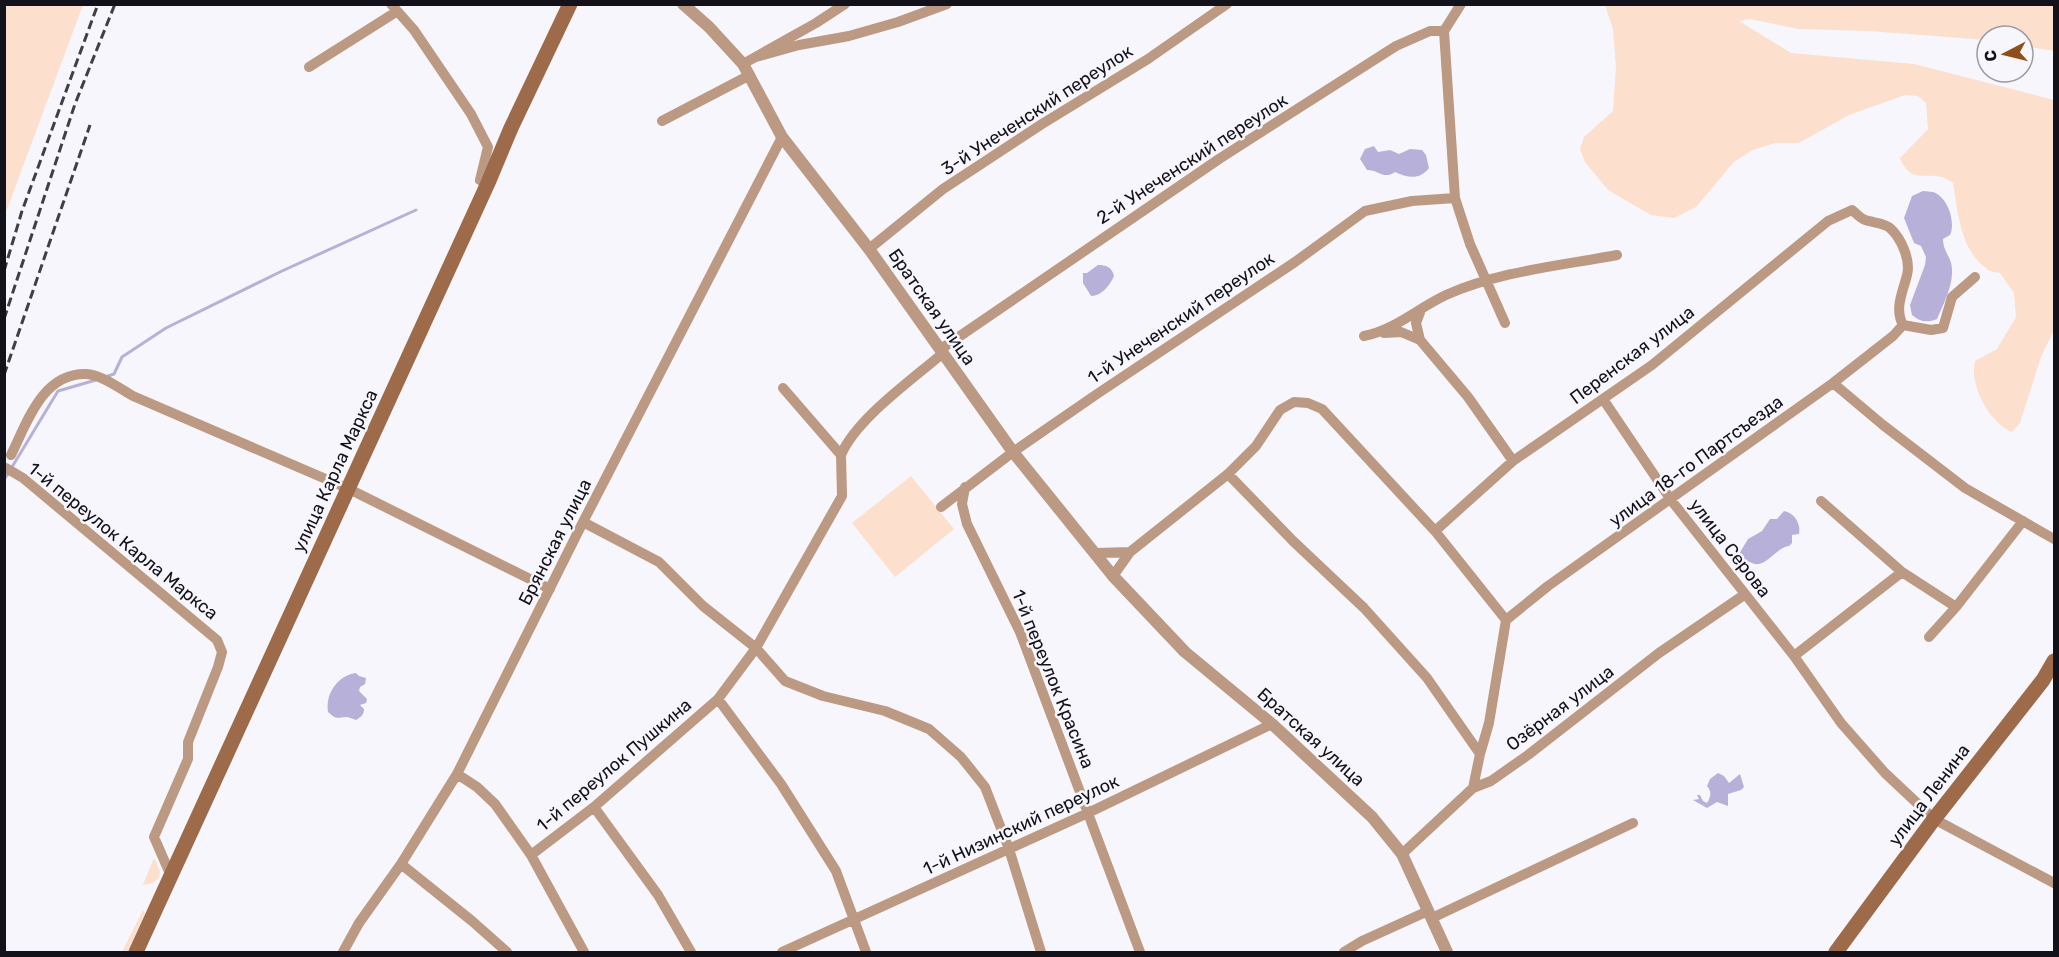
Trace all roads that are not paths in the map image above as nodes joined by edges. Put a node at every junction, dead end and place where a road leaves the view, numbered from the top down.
1 (570, 4) edge
2 (683, 4) edge
3 (845, 4) edge
4 (947, 4) edge
5 (1227, 4) edge
6 (1461, 4) edge
7 (394, 8) edge
8 (1444, 31) junction
9 (756, 57) junction
10 (743, 64) junction
11 (309, 67) dead end
12 (750, 75) junction
13 (662, 121) dead end
14 (782, 138) junction
15 (488, 183) junction
16 (1455, 198) junction
17 (869, 249) junction
18 (1617, 255) dead end
19 (1975, 277) dead end
20 (1486, 281) junction
21 (1421, 310) junction
22 (1505, 322) dead end
23 (1903, 325) junction
24 (1380, 333) junction
25 (1364, 336) dead end
26 (1420, 340) junction
27 (942, 351) junction
28 (1833, 383) junction
29 (783, 388) dead end
30 (1603, 399) junction
31 (1013, 452) junction
32 (11, 455) dead end
33 (841, 455) junction
34 (1513, 461) junction
35 (6, 468) dead end
36 (1228, 474) junction
37 (965, 487) junction
38 (349, 489) junction
39 (1671, 500) junction
40 (1821, 501) dead end
41 (941, 507) dead end
42 (2023, 521) junction
43 (583, 522) junction
44 (1435, 531) junction
45 (2055, 539) edge
46 (1130, 552) junction
47 (1096, 553) junction
48 (1902, 572) junction
49 (1113, 576) junction
50 (550, 589) junction
51 (1744, 595) junction
52 (1956, 607) junction
53 (1506, 621) junction
54 (1929, 637) dead end
55 (756, 648) junction
56 (1794, 656) junction
57 (2055, 661) edge
58 (718, 699) junction
59 (1272, 724) junction
60 (1480, 754) junction
61 (457, 774) junction
62 (1473, 788) junction
63 (594, 807) junction
64 (1088, 813) junction
65 (1934, 819) junction
66 (1632, 823) dead end
67 (1009, 849) junction
68 (1402, 854) junction
69 (531, 855) junction
70 (402, 864) junction
71 (171, 876) junction
72 (2055, 883) edge
73 (1430, 915) junction
74 (854, 920) junction
75 (136, 952) edge
76 (343, 952) edge
77 (507, 952) edge
78 (584, 952) edge
79 (691, 952) edge
80 (782, 952) edge
81 (866, 952) edge
82 (1041, 952) edge
83 (1140, 952) edge
84 (1344, 952) edge
85 (1446, 952) edge
86 (1836, 952) edge

1 - 15 main road, улица Карла Маркса
2 - 10 street, Братская улица
3 - 9 street
4 - 9 street
5 - 17 street, 3-й Унеченский переулок
6 - 8 street
7 - 11 street
7 - 15 street
8 - 16 street
8 - 27 street, 2-й Унеченский переулок
9 - 10 street
10 - 12 street, Братская улица
12 - 13 street
12 - 14 street, Братская улица
14 - 17 street, Братская улица
14 - 43 street, Брянская улица
15 - 38 main road, улица Карла Маркса
16 - 20 street
16 - 31 street, 1-й Унеченский переулок
17 - 27 street, Братская улица
18 - 20 street
19 - 23 street
20 - 21 street
20 - 22 street
21 - 24 street
21 - 26 street
23 - 28 street, улица 18-го Партсъезда
23 - 30 street, Перенская улица
24 - 25 street
24 - 26 street
26 - 34 street
27 - 31 street, Братская улица
27 - 33 street, 2-й Унеченский переулок
28 - 39 street, улица 18-го Партсъезда
28 - 42 street
29 - 33 street
30 - 34 street, Перенская улица
30 - 39 street, улица Серова
31 - 37 street, 1-й Унеченский переулок
31 - 47 street, Братская улица
32 - 38 street
33 - 55 street, 1-й переулок Пушкина
34 - 44 street, Перенская улица
35 - 71 street, 1-й переулок Карла Маркса
36 - 44 street
36 - 46 street
36 - 60 street
37 - 41 street, 1-й Унеченский переулок
37 - 64 street, 1-й переулок Красина
38 - 50 street
38 - 71 main road, улица Карла Маркса
39 - 51 street, улица Серова
39 - 53 street, улица 18-го Партсъезда
40 - 48 street
42 - 45 street
42 - 52 street
43 - 50 street, Брянская улица
43 - 55 street
44 - 53 street
46 - 47 street
46 - 49 street
47 - 49 street, Братская улица
48 - 52 street
48 - 56 street
49 - 59 street, Братская улица
50 - 61 street, Брянская улица
51 - 56 street, улица Серова
51 - 62 street, Озёрная улица
52 - 54 street
53 - 60 street
55 - 58 street, 1-й переулок Пушкина
55 - 67 street
56 - 65 street, улица Серова
57 - 65 main road, улица Ленина
58 - 63 street, 1-й переулок Пушкина
58 - 74 street
59 - 64 street, 1-й Низинский переулок
59 - 68 street, Братская улица
60 - 62 street
61 - 69 street
61 - 70 street, Брянская улица
62 - 68 street, Озёрная улица
63 - 69 street, 1-й переулок Пушкина
63 - 79 street
64 - 67 street, 1-й Низинский переулок
64 - 83 street, 1-й переулок Красина
65 - 72 street, улица Серова
65 - 86 main road, улица Ленина
66 - 73 street
67 - 74 street, 1-й Низинский переулок
67 - 82 street
68 - 73 street, Братская улица
69 - 78 street
70 - 76 street, Брянская улица
70 - 77 street
71 - 75 main road, улица Карла Маркса
73 - 84 street
73 - 85 street, Братская улица
74 - 80 street, 1-й Низинский переулок
74 - 81 street

